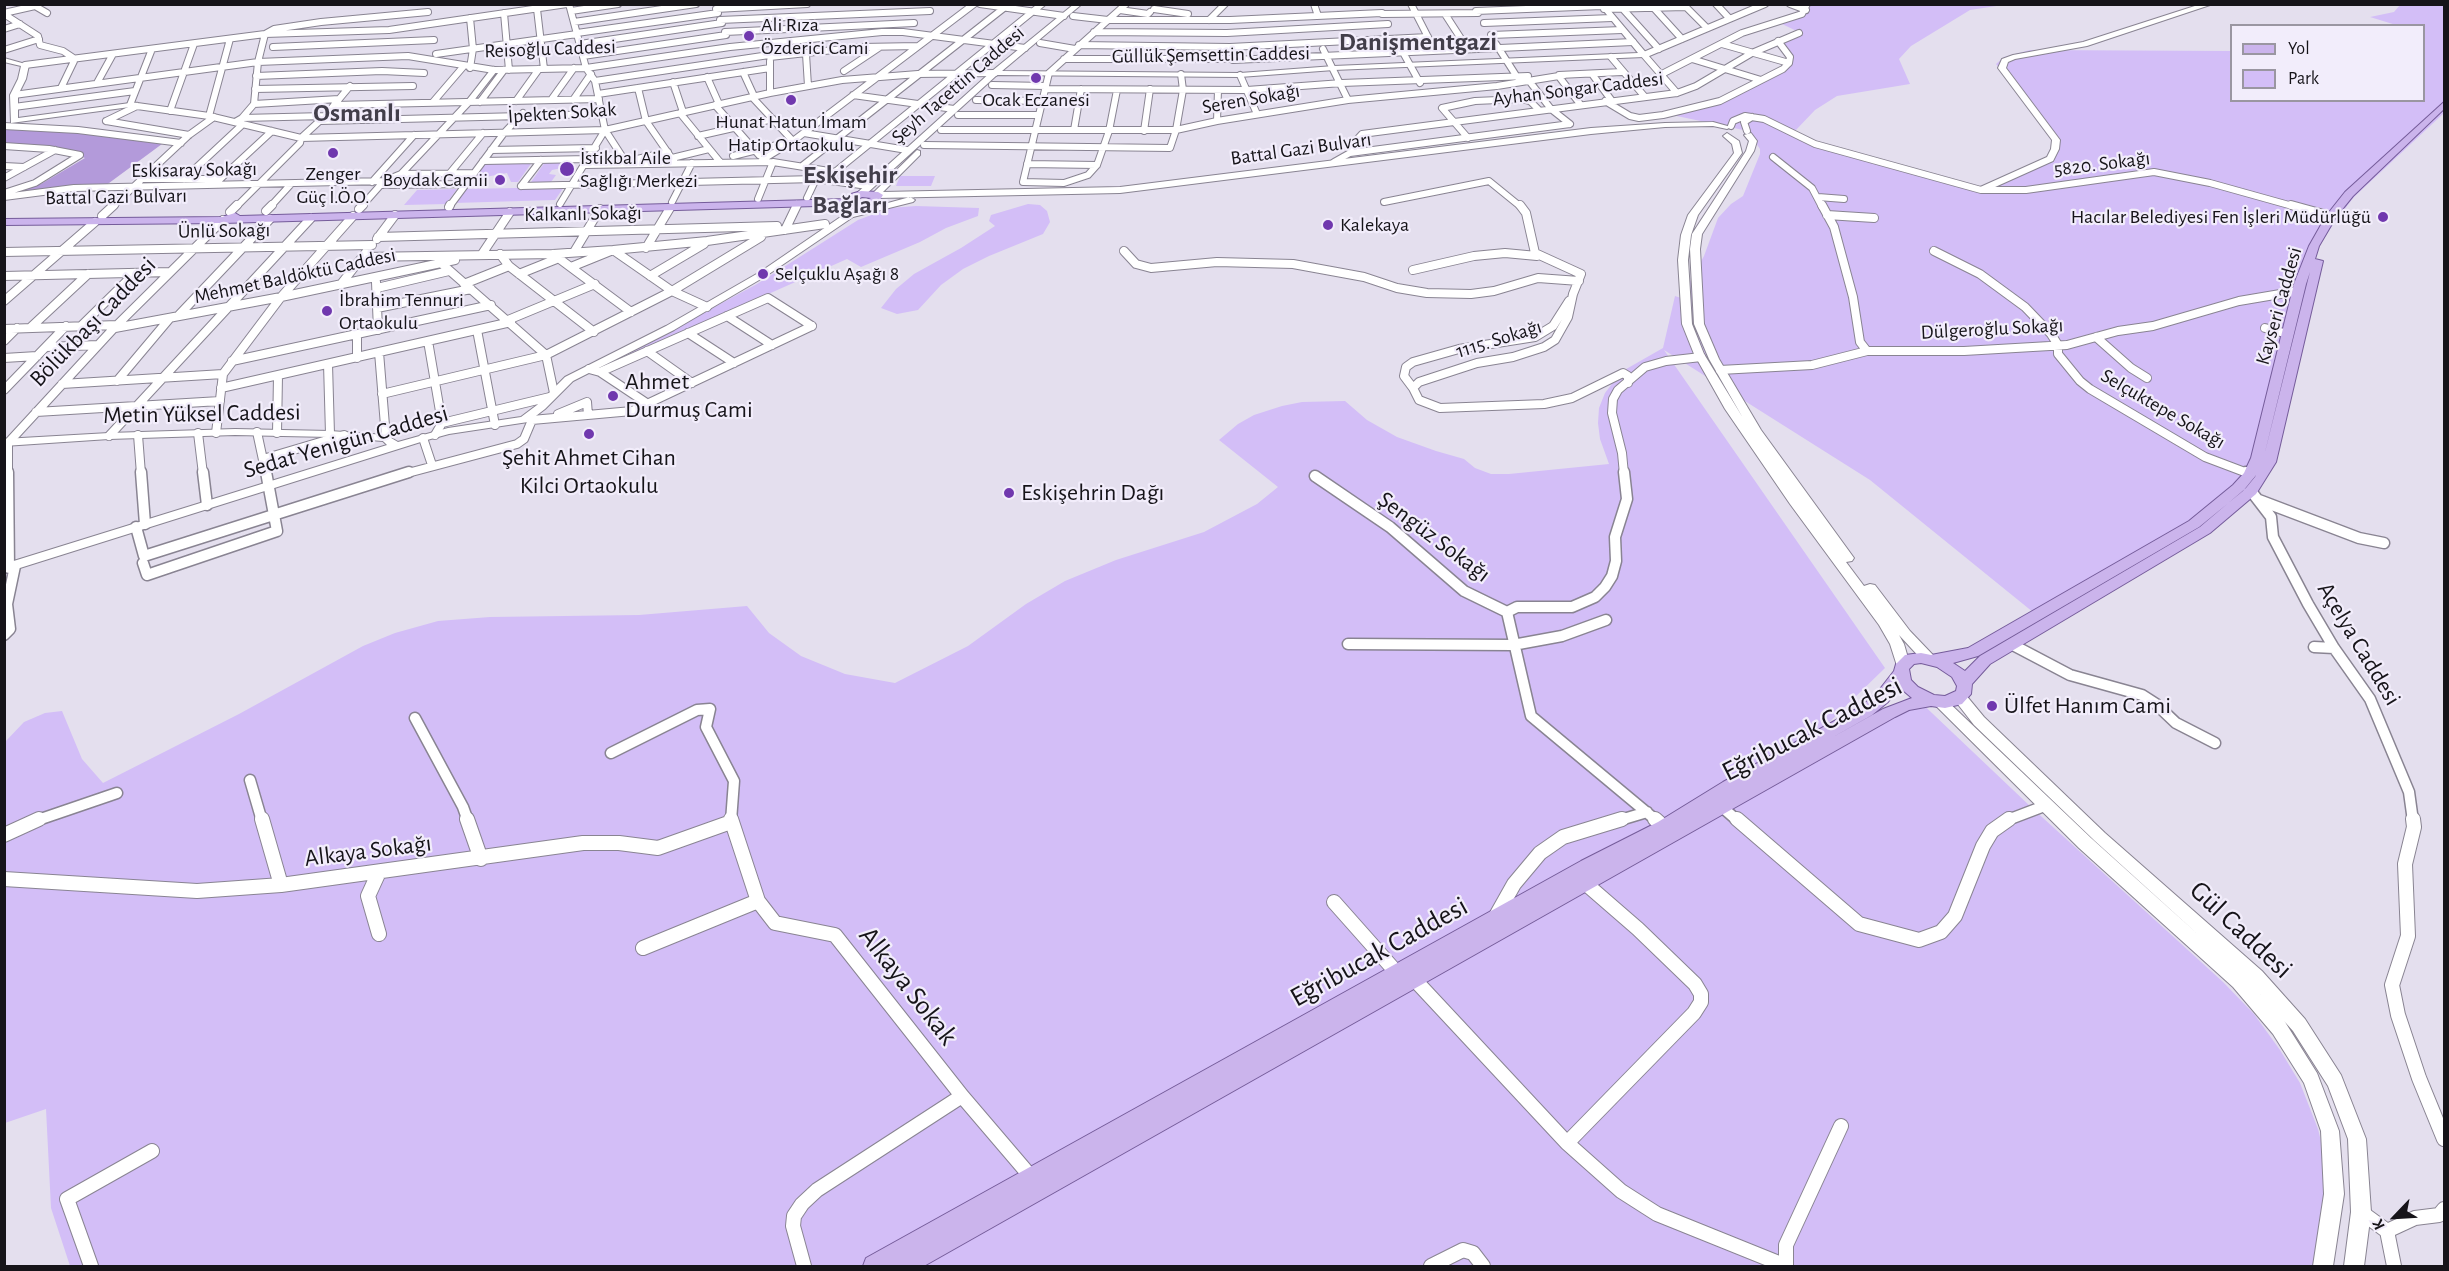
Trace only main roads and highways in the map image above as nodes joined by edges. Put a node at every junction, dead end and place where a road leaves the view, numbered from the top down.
1 (2444, 109) edge
2 (671, 205) junction
3 (356, 212) junction
4 (268, 215) junction
5 (4, 216) edge
6 (98, 219) junction
7 (4, 222) edge
8 (2249, 493) junction
9 (1931, 659) junction
10 (1902, 669) junction
11 (1962, 690) junction
12 (1934, 701) junction
13 (1406, 976) junction
14 (874, 1266) edge
15 (903, 1266) edge

1 - 8 main road, Kayseri Caddesi
1 - 8 main road, Kayseri Caddesi
2 - 2 main road, Battal Gazi Bulvarı
2 - 3 main road, Battal Gazi Bulvarı
2 - 3 main road, Battal Gazi Bulvarı
3 - 4 main road, Battal Gazi Bulvarı
3 - 4 main road, Battal Gazi Bulvarı
4 - 6 main road, Battal Gazi Bulvarı
5 - 6 main road, Battal Gazi Bulvarı
6 - 7 main road, Battal Gazi Bulvarı
8 - 9 main road, Eğribucak Caddesi
8 - 11 main road
9 - 10 main road, Eğribucak Caddesi
9 - 11 main road
10 - 12 main road, Eğribucak Caddesi
10 - 13 main road, Eğribucak Caddesi
11 - 12 main road, Eğribucak Caddesi
12 - 13 main road, Eğribucak Caddesi
13 - 14 main road, Eğribucak Caddesi
13 - 15 main road, Eğribucak Caddesi

